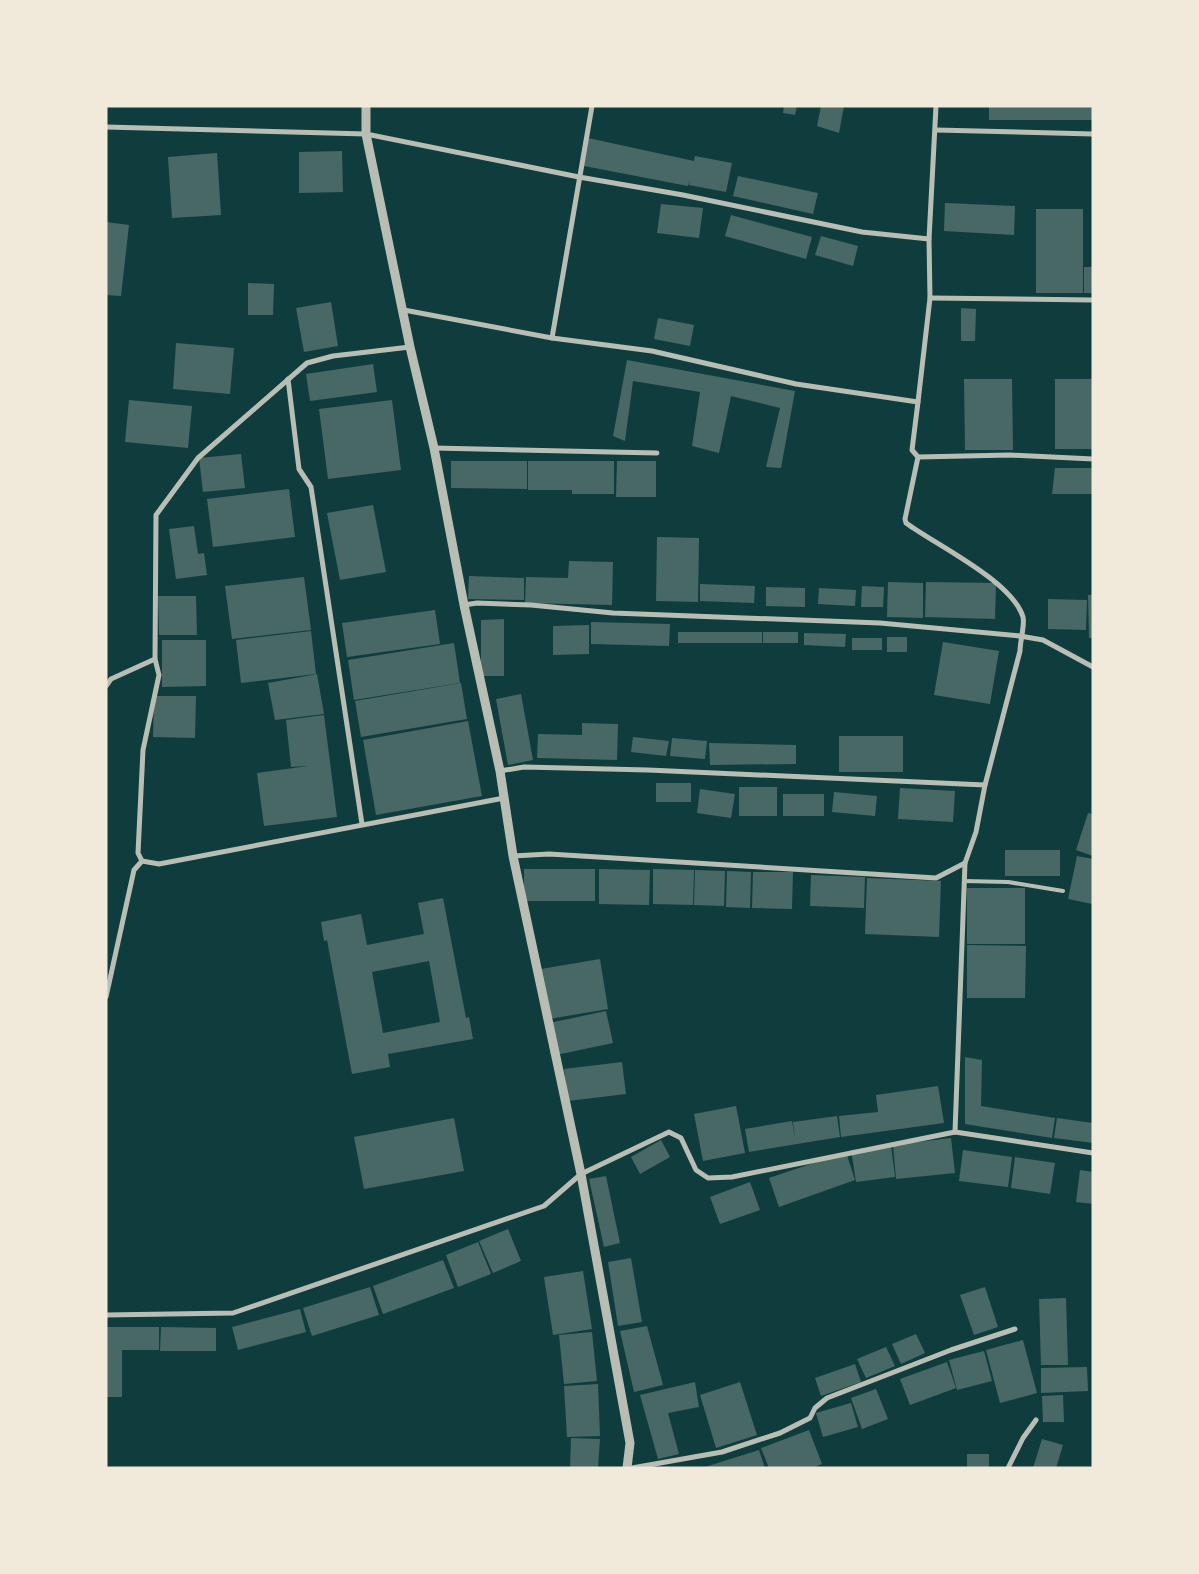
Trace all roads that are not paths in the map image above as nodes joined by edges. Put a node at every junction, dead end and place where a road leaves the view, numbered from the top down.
1 (366, 106) edge
2 (592, 106) edge
3 (936, 106) edge
4 (106, 127) edge
5 (936, 130) junction
6 (366, 134) junction
7 (1093, 134) edge
8 (579, 178) junction
9 (929, 238) junction
10 (930, 298) junction
11 (1093, 300) edge
12 (404, 310) junction
13 (552, 338) junction
14 (410, 347) junction
15 (288, 379) junction
16 (918, 402) junction
17 (434, 448) junction
18 (657, 453) dead end
19 (918, 457) junction
20 (1093, 459) edge
21 (464, 605) junction
22 (1020, 636) junction
23 (155, 659) junction
24 (1093, 666) edge
25 (106, 686) edge
26 (500, 771) junction
27 (985, 785) junction
28 (504, 798) junction
29 (362, 824) junction
30 (513, 856) junction
31 (142, 861) junction
32 (965, 863) junction
33 (964, 881) junction
34 (1063, 890) dead end
35 (106, 997) edge
36 (955, 1132) junction
37 (1093, 1153) edge
38 (581, 1174) junction
39 (106, 1315) edge
40 (1015, 1329) dead end
41 (1036, 1420) dead end
42 (627, 1468) edge
43 (632, 1468) edge
44 (1008, 1468) edge

1 - 6 street
2 - 8 street
3 - 5 street
4 - 6 street
5 - 7 street
5 - 9 street
6 - 8 street
6 - 12 street
8 - 9 street
8 - 13 street
9 - 10 street
10 - 11 street
10 - 16 street
12 - 13 street
12 - 14 street
13 - 16 street
14 - 15 street
14 - 17 street
15 - 23 street
15 - 29 street
16 - 19 street
17 - 18 street
17 - 21 street
19 - 20 street
19 - 22 street
21 - 22 street
21 - 26 street
22 - 24 street
22 - 27 street
23 - 25 street
23 - 31 street
26 - 27 street
26 - 28 street
27 - 32 street
28 - 29 street
28 - 30 street
29 - 31 street
30 - 32 street
30 - 38 street
31 - 35 street
32 - 33 street
33 - 34 lane
33 - 36 street
36 - 37 street
36 - 38 street
38 - 39 street
38 - 42 street
40 - 43 street
41 - 44 street

